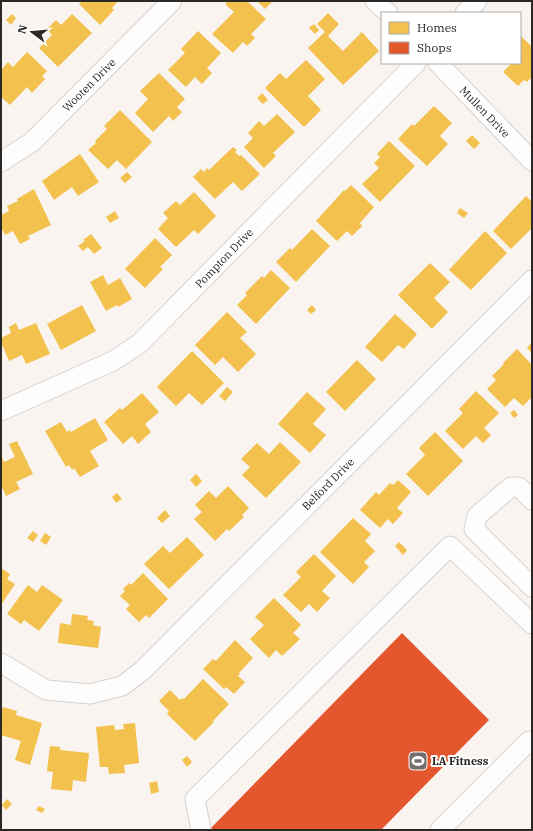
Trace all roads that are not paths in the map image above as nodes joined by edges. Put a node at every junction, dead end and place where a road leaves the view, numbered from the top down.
1 (172, 1) edge
2 (375, 1) edge
3 (477, 1) edge
4 (387, 12) edge
5 (466, 12) edge
6 (415, 64) edge
7 (439, 64) edge
8 (532, 161) edge
9 (1, 162) edge
10 (532, 280) edge
11 (1, 411) edge
12 (532, 500) edge
13 (532, 587) edge
14 (532, 624) edge
15 (1, 663) edge
16 (532, 744) edge
17 (202, 830) edge
18 (440, 830) edge

1 - 9 street, Wooten Drive
2 - 4 street
3 - 5 street
6 - 11 street, Pompton Drive
7 - 8 street, Mullen Drive
10 - 15 street, Belford Drive
12 - 13 street
14 - 17 street
16 - 18 street

